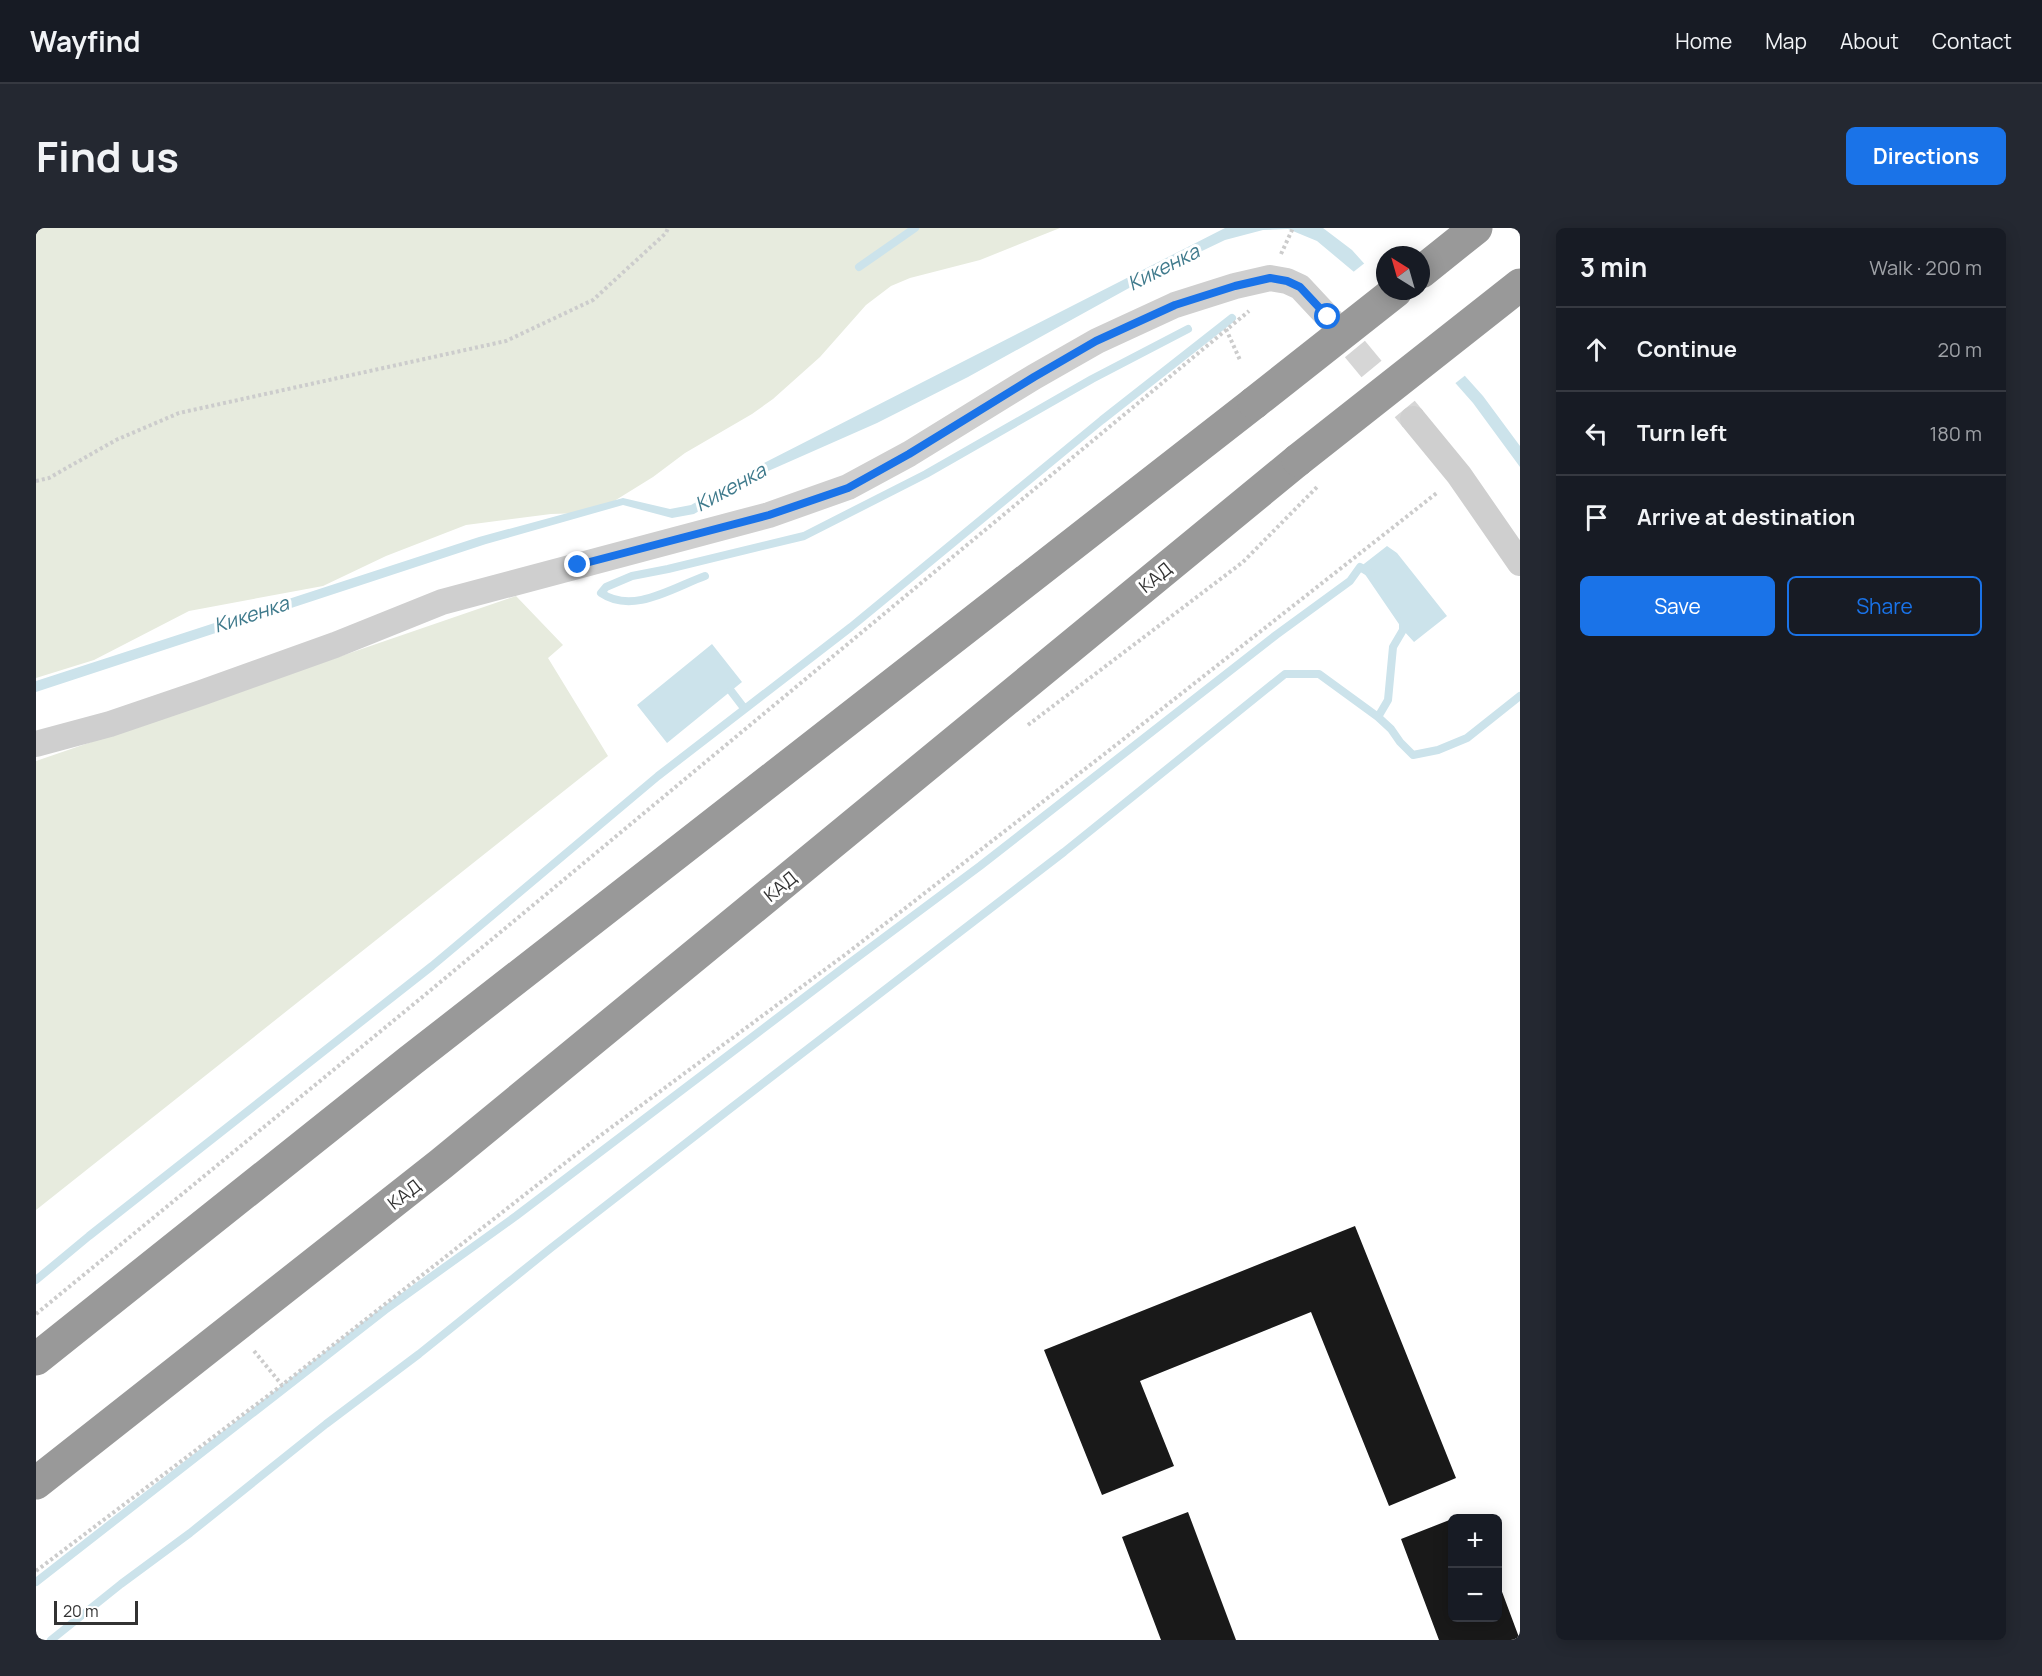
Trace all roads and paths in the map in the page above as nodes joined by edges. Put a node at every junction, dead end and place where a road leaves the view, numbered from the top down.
1 (668, 228) edge
2 (1293, 228) edge
3 (1476, 228) edge
4 (1289, 236) dead end
5 (1430, 265) edge
6 (1520, 285) edge
7 (1385, 300) edge
8 (1252, 309) dead end
9 (1328, 317) tunnel mouth
10 (1226, 329) junction
11 (1240, 360) dead end
12 (1413, 419) tunnel mouth
13 (1459, 475) junction
14 (36, 481) edge
15 (1520, 563) edge
16 (36, 744) edge
17 (36, 1314) edge
18 (250, 1346) dead end
19 (36, 1359) edge
20 (282, 1385) junction
21 (36, 1483) edge
22 (36, 1571) edge

1 - 14 path
2 - 4 path
3 - 5 highway
6 - 21 highway, КАД, bridge
7 - 19 highway, bridge
8 - 10 path
9 - 16 street
10 - 11 path
10 - 17 path
12 - 13 street
13 - 15 street
13 - 20 path
18 - 20 path
20 - 22 path

